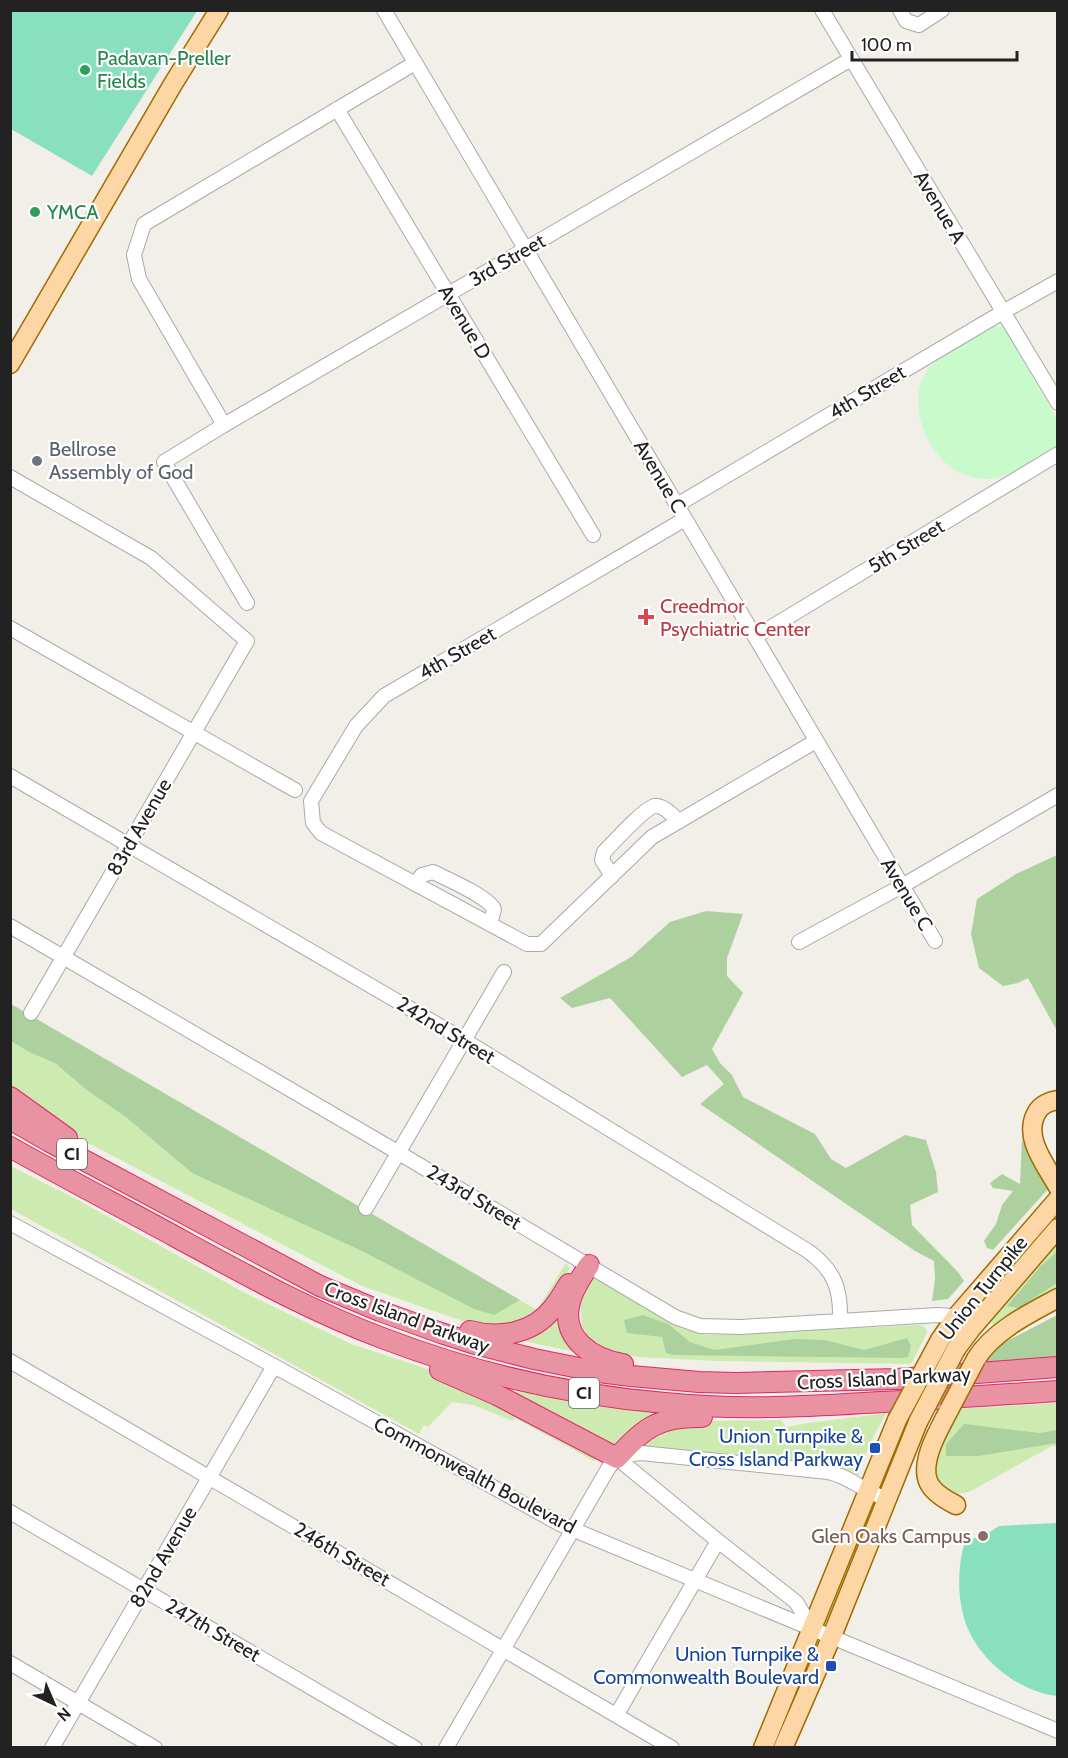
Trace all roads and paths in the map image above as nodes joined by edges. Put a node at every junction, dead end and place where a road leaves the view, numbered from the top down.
1 (219, 10) edge
2 (384, 10) edge
3 (822, 10) edge
4 (900, 10) edge
5 (942, 10) edge
6 (851, 59) junction
7 (415, 63) junction
8 (337, 109) junction
9 (526, 249) junction
10 (1058, 281) edge
11 (449, 295) junction
12 (1003, 312) junction
13 (10, 364) edge
14 (1058, 403) edge
15 (224, 425) junction
16 (1058, 454) edge
17 (10, 477) edge
18 (677, 505) junction
19 (685, 519) junction
20 (593, 535) dead end
21 (247, 603) dead end
22 (10, 628) edge
23 (755, 637) junction
24 (194, 732) junction
25 (816, 741) junction
26 (10, 776) edge
27 (295, 790) dead end
28 (1058, 795) edge
29 (679, 821) junction
30 (129, 844) junction
31 (612, 876) junction
32 (415, 884) junction
33 (902, 886) junction
34 (490, 924) junction
35 (10, 926) edge
36 (935, 941) dead end
37 (799, 942) dead end
38 (63, 957) junction
39 (504, 972) dead end
40 (31, 1012) dead end
41 (464, 1040) junction
42 (10, 1097) edge
43 (1058, 1100) edge
44 (10, 1119) edge
45 (10, 1147) edge
46 (399, 1153) junction
47 (10, 1160) edge
48 (1058, 1187) edge
49 (134, 1188) junction
50 (1058, 1198) edge
51 (113, 1203) junction
52 (366, 1208) dead end
53 (10, 1223) edge
54 (1056, 1230) edge
55 (586, 1263) junction
56 (1058, 1298) edge
57 (1058, 1310) edge
58 (380, 1311) junction
59 (955, 1318) junction
60 (840, 1320) junction
61 (971, 1329) junction
62 (384, 1339) junction
63 (978, 1355) junction
64 (10, 1361) edge
65 (274, 1366) junction
66 (1058, 1367) edge
67 (768, 1384) junction
68 (1058, 1391) edge
69 (791, 1407) junction
70 (617, 1458) junction
71 (210, 1477) junction
72 (868, 1491) junction
73 (887, 1500) junction
74 (956, 1505) dead end
75 (10, 1512) edge
76 (572, 1529) junction
77 (718, 1541) junction
78 (696, 1580) junction
79 (144, 1590) junction
80 (812, 1628) junction
81 (832, 1636) junction
82 (504, 1648) junction
83 (10, 1663) edge
84 (78, 1702) junction
85 (617, 1714) junction
86 (1058, 1731) edge
87 (52, 1748) edge
88 (155, 1748) edge
89 (415, 1748) edge
90 (446, 1748) edge
91 (672, 1748) edge
92 (763, 1748) edge
93 (783, 1748) edge

1 - 13 main road
2 - 7 street, Avenue C
3 - 6 street, Avenue A
4 - 5 street
6 - 9 street, 3rd Street
6 - 12 street, Avenue A
7 - 8 street
7 - 9 street, Avenue C
8 - 11 street, Avenue D
8 - 15 street
9 - 11 street, 3rd Street
9 - 18 street, Avenue C
10 - 12 street, 4th Street
11 - 15 street, 3rd Street
11 - 20 street, Avenue D
12 - 14 street, Avenue A
12 - 18 street, 4th Street
15 - 21 street, 3rd Street
16 - 23 street, 5th Street
17 - 24 street, 83rd Avenue
18 - 19 street, Avenue C
19 - 23 street, Avenue C
19 - 32 street, 4th Street
22 - 24 street
23 - 25 street, Avenue C
24 - 27 street
24 - 30 street, 83rd Avenue
25 - 29 street
25 - 33 street, Avenue C
26 - 30 street, 242nd Street
28 - 33 street
29 - 31 street
29 - 31 street
30 - 38 street, 83rd Avenue
30 - 41 street, 242nd Street
31 - 34 street
32 - 34 street
32 - 34 street
33 - 36 street, Avenue C
33 - 37 street
35 - 38 street, 243rd Street
38 - 40 street, 83rd Avenue
38 - 46 street, 243rd Street
39 - 41 street
41 - 46 street
41 - 60 street, 242nd Street
42 - 49 highway
43 - 48 main road
44 - 49 highway, Cross Island Parkway / CI
45 - 51 highway, Cross Island Parkway / CI
46 - 52 street
46 - 55 street, 243rd Street
47 - 51 highway
49 - 58 highway, Cross Island Parkway / CI
50 - 59 main road, Union Turnpike
51 - 62 highway, Cross Island Parkway / CI
53 - 65 street, Commonwealth Boulevard
54 - 61 main road, Union Turnpike
55 - 58 highway
55 - 60 street, 243rd Street
55 - 67 highway
56 - 63 main road
57 - 63 main road
58 - 67 highway, Cross Island Parkway / CI
59 - 60 street, 243rd Street
59 - 61 street, 243rd Street
59 - 72 main road, Union Turnpike, bridge
61 - 73 main road, Union Turnpike, bridge
62 - 69 highway, Cross Island Parkway / CI
62 - 70 highway
63 - 74 main road, bridge
64 - 71 street, 246th Street
65 - 71 street, 82nd Avenue
65 - 76 street, Commonwealth Boulevard
66 - 67 highway, Cross Island Parkway / CI
68 - 69 highway, Cross Island Parkway / CI
69 - 70 highway
70 - 72 street
70 - 76 street
70 - 77 street
71 - 79 street, 82nd Avenue
71 - 82 street, 246th Street
72 - 73 street
72 - 80 main road, Union Turnpike
73 - 81 main road, Union Turnpike
75 - 79 street, 247th Street
76 - 78 street, Commonwealth Boulevard
76 - 82 street
77 - 78 street
77 - 80 street
78 - 80 street, Commonwealth Boulevard
78 - 85 street
79 - 84 street, 82nd Avenue
79 - 89 street, 247th Street
80 - 81 street, Commonwealth Boulevard
80 - 92 main road, Union Turnpike
81 - 86 street, Commonwealth Boulevard
81 - 93 main road, Union Turnpike
82 - 85 street, 246th Street
82 - 90 street
83 - 84 street
84 - 87 street, 82nd Avenue
84 - 88 street
85 - 91 street, 246th Street

